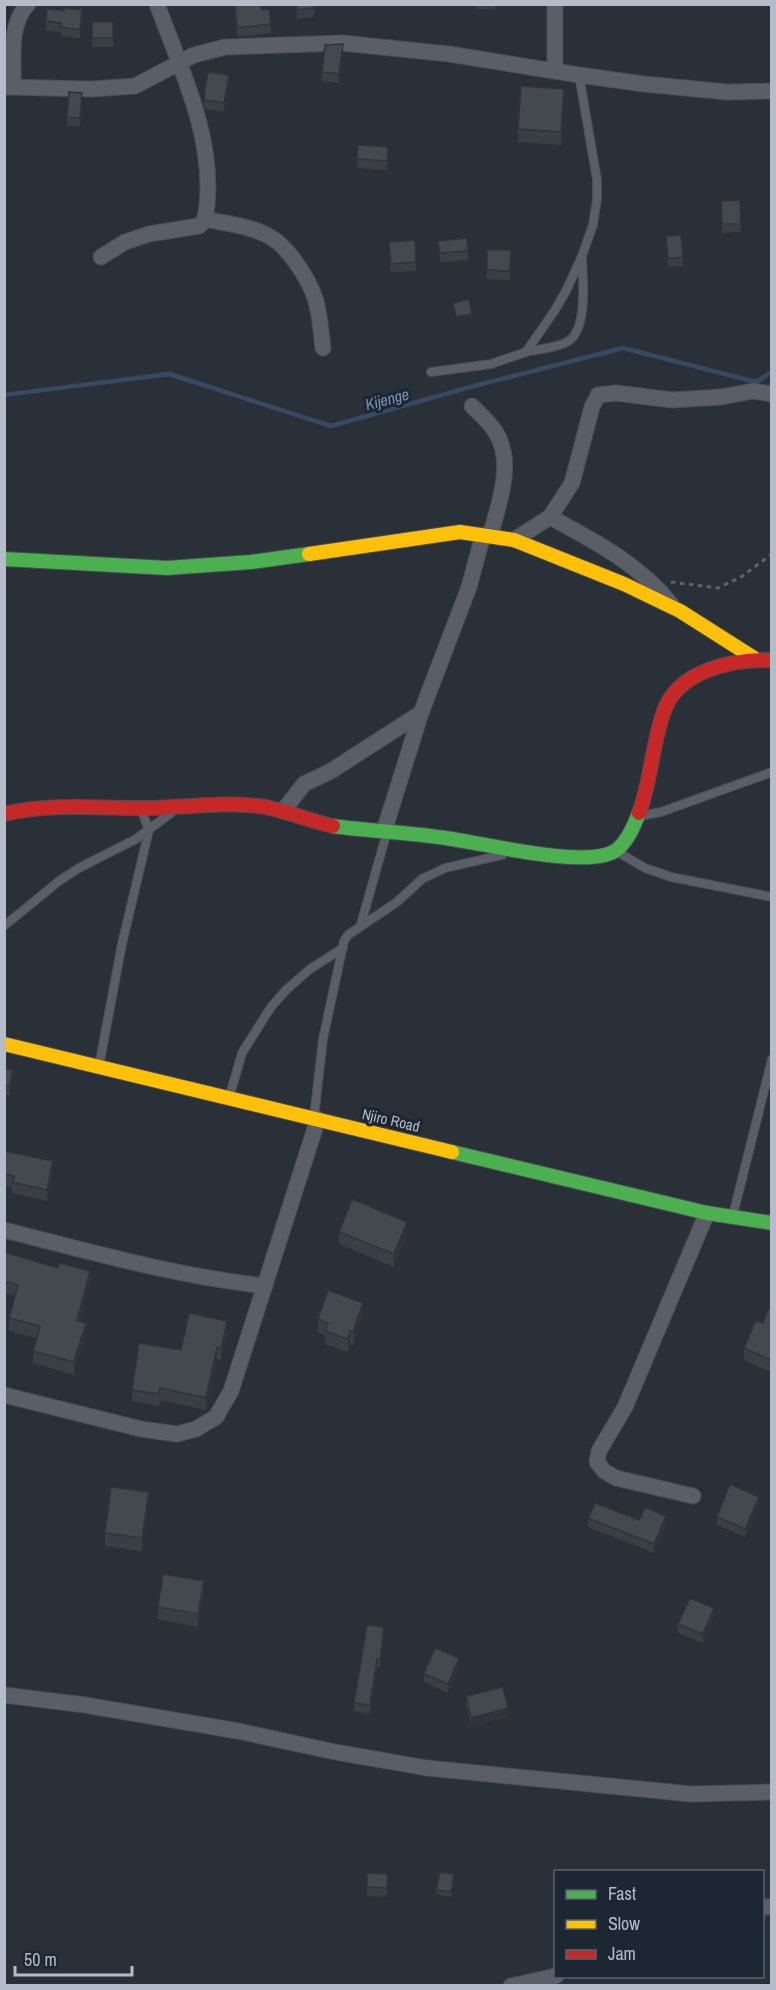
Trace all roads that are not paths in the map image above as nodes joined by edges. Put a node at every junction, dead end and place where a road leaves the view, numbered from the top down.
1 (28, 4) edge
2 (157, 4) edge
3 (555, 4) edge
4 (178, 63) junction
5 (555, 70) junction
6 (579, 75) junction
7 (9, 86) edge
8 (771, 92) edge
9 (205, 219) junction
10 (101, 256) dead end
11 (582, 256) junction
12 (323, 348) dead end
13 (526, 352) junction
14 (431, 372) dead end
15 (771, 394) edge
16 (472, 406) dead end
17 (550, 517) junction
18 (487, 535) junction
19 (514, 540) junction
20 (4, 560) edge
21 (674, 609) junction
22 (754, 658) junction
23 (771, 660) edge
24 (421, 713) junction
25 (771, 772) edge
26 (139, 807) junction
27 (180, 807) junction
28 (283, 811) junction
29 (4, 814) edge
30 (639, 817) junction
31 (150, 830) junction
32 (385, 831) junction
33 (522, 850) junction
34 (616, 851) junction
35 (771, 897) edge
36 (361, 924) junction
37 (4, 926) edge
38 (343, 948) junction
39 (4, 1044) edge
40 (771, 1059) edge
41 (99, 1067) junction
42 (228, 1099) junction
43 (316, 1119) junction
44 (707, 1213) junction
45 (732, 1216) junction
46 (771, 1223) edge
47 (4, 1230) edge
48 (265, 1286) junction
49 (4, 1395) edge
50 (693, 1496) dead end
51 (4, 1695) edge
52 (771, 1792) edge
53 (554, 1977) edge
54 (511, 1986) edge

1 - 7 street
2 - 4 street
3 - 5 street
4 - 5 street
4 - 7 street
4 - 9 street
5 - 6 street
6 - 8 street
6 - 11 lane
9 - 10 street
9 - 12 street
11 - 13 lane
11 - 13 lane
13 - 14 lane
15 - 17 street
16 - 18 street
17 - 19 street
17 - 21 street
18 - 19 street
18 - 20 street
18 - 24 street
19 - 21 street
21 - 22 street
22 - 23 street
22 - 30 street
24 - 28 street
24 - 32 street
25 - 30 lane
26 - 27 street
26 - 29 street
26 - 31 lane
27 - 28 street
27 - 31 lane
28 - 32 street
30 - 34 street
31 - 37 lane
31 - 41 lane
32 - 33 street
32 - 36 lane
33 - 34 street
33 - 36 lane
34 - 35 lane
36 - 38 lane
38 - 42 lane
38 - 43 lane
39 - 41 street, Njiro Road
40 - 45 lane
41 - 42 street, Njiro Road
42 - 43 street, Njiro Road
43 - 44 street, Njiro Road
43 - 48 street
44 - 45 street, Njiro Road
44 - 50 street
45 - 46 street, Njiro Road
47 - 48 street
48 - 49 street
51 - 52 street
53 - 54 street

